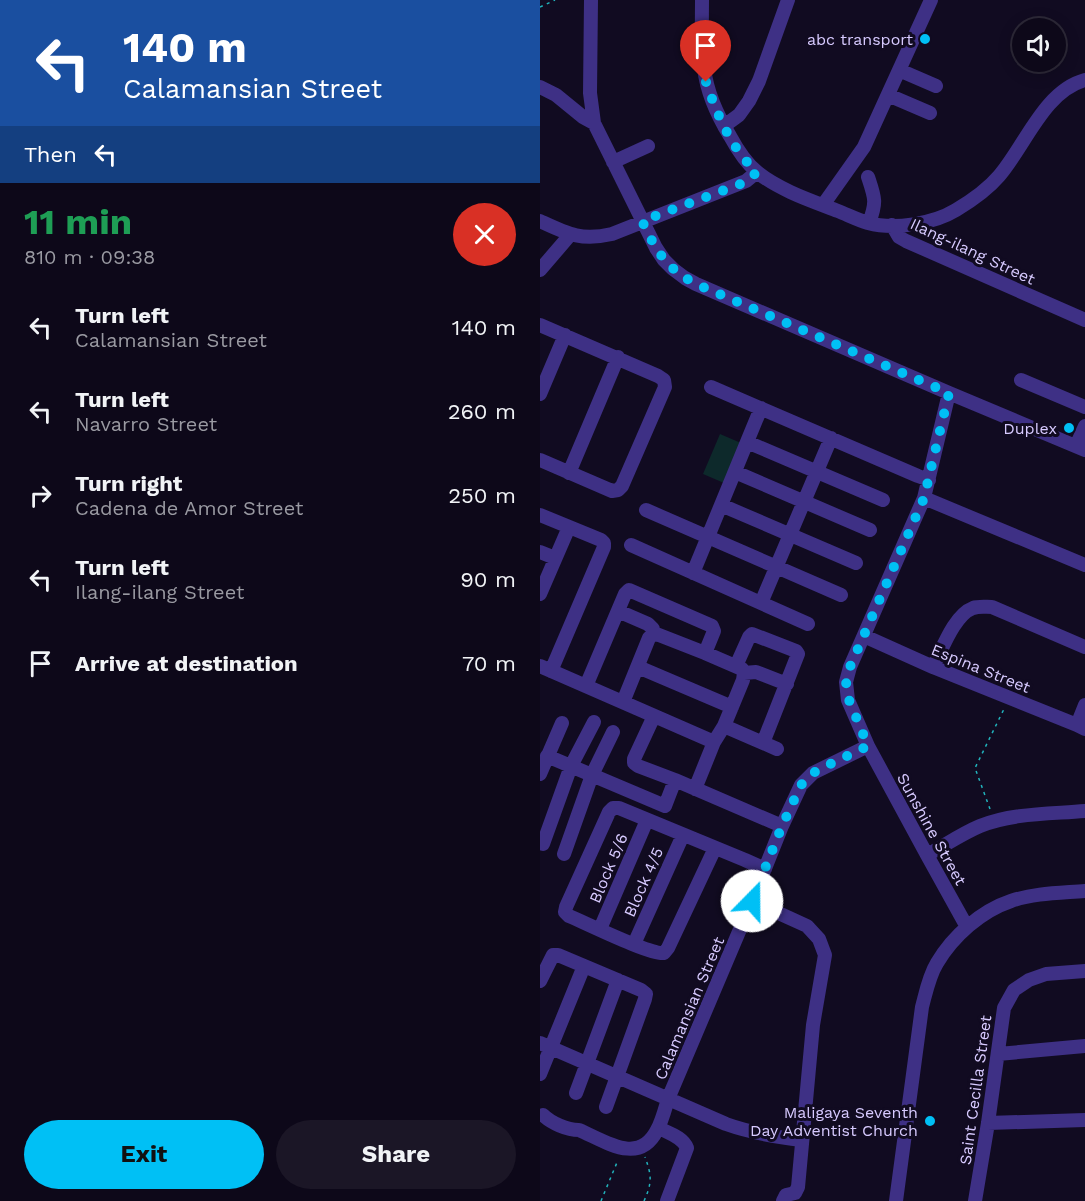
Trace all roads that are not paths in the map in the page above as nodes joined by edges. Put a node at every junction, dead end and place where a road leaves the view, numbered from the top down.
1 (591, 0) edge
2 (702, 0) edge
3 (788, 0) edge
4 (931, 0) edge
5 (899, 70) junction
6 (1085, 80) edge
7 (936, 86) dead end
8 (540, 87) edge
9 (888, 95) junction
10 (930, 113) dead end
11 (594, 123) junction
12 (724, 126) junction
13 (648, 146) dead end
14 (613, 162) junction
15 (757, 172) junction
16 (868, 177) dead end
17 (823, 205) junction
18 (540, 221) edge
19 (642, 221) junction
20 (869, 223) junction
21 (892, 225) junction
22 (570, 235) junction
23 (540, 270) edge
24 (1085, 321) edge
25 (540, 325) edge
26 (565, 335) junction
27 (618, 357) junction
28 (1021, 380) dead end
29 (711, 387) dead end
30 (949, 393) junction
31 (540, 394) edge
32 (1085, 407) edge
33 (761, 408) junction
34 (1085, 426) edge
35 (831, 438) junction
36 (747, 442) junction
37 (1081, 448) edge
38 (540, 460) edge
39 (569, 472) junction
40 (735, 472) junction
41 (817, 472) junction
42 (929, 480) junction
43 (924, 498) junction
44 (883, 500) dead end
45 (804, 502) junction
46 (721, 504) junction
47 (646, 510) dead end
48 (540, 515) edge
49 (569, 527) junction
50 (870, 530) dead end
51 (790, 534) junction
52 (708, 537) junction
53 (631, 546) dead end
54 (540, 552) edge
55 (555, 558) junction
56 (855, 563) dead end
57 (1085, 565) edge
58 (777, 566) junction
59 (693, 573) junction
60 (540, 594) edge
61 (841, 595) dead end
62 (761, 603) junction
63 (618, 611) junction
64 (808, 624) dead end
65 (653, 634) junction
66 (864, 636) junction
67 (1085, 647) edge
68 (705, 653) junction
69 (638, 667) junction
70 (933, 667) junction
71 (546, 669) edge
72 (740, 670) junction
73 (787, 684) junction
74 (585, 686) junction
75 (623, 702) junction
76 (1085, 705) edge
77 (732, 707) junction
78 (654, 716) junction
79 (594, 722) dead end
80 (562, 723) dead end
81 (724, 726) junction
82 (1081, 727) edge
83 (613, 732) dead end
84 (714, 742) junction
85 (763, 743) junction
86 (868, 746) junction
87 (777, 749) dead end
88 (547, 756) junction
89 (571, 766) junction
90 (540, 774) edge
91 (592, 775) junction
92 (675, 780) junction
93 (695, 789) junction
94 (1085, 811) edge
95 (647, 820) junction
96 (782, 826) junction
97 (683, 835) junction
98 (543, 843) dead end
99 (715, 848) junction
100 (564, 854) dead end
101 (927, 855) junction
102 (765, 869) junction
103 (1085, 891) edge
104 (752, 901) junction
105 (967, 927) junction
106 (600, 929) junction
107 (634, 944) junction
108 (584, 966) junction
109 (1085, 971) edge
110 (618, 980) junction
111 (540, 981) edge
112 (545, 1045) edge
113 (1085, 1046) edge
114 (998, 1054) junction
115 (587, 1063) junction
116 (540, 1074) edge
117 (617, 1076) junction
118 (576, 1093) dead end
119 (668, 1099) junction
120 (606, 1107) dead end
121 (542, 1114) edge
122 (1085, 1120) edge
123 (988, 1123) junction
124 (658, 1128) junction
125 (802, 1140) junction
126 (667, 1201) edge
127 (783, 1201) edge
128 (896, 1201) edge
129 (975, 1201) edge

1 - 11 street
2 - 12 street, Ilang-ilang Street
3 - 12 street
4 - 5 street
5 - 7 street
5 - 9 street
6 - 21 street
8 - 11 street
9 - 10 street
9 - 17 street
11 - 14 street
12 - 15 street, Ilang-ilang Street
13 - 14 street
14 - 19 street
15 - 17 street, Ilang-ilang Street
15 - 19 street
16 - 20 street
17 - 20 street, Ilang-ilang Street
18 - 22 street
19 - 22 street
19 - 30 street
20 - 21 street, Ilang-ilang Street
21 - 24 street, Ilang-ilang Street
22 - 23 street
25 - 26 street
26 - 27 street
26 - 31 street
27 - 39 street
27 - 39 street
28 - 32 street
29 - 33 street
30 - 37 street
30 - 42 street
33 - 35 street
33 - 36 street
34 - 37 street
35 - 41 street
35 - 42 street
36 - 40 street
36 - 41 street
38 - 39 street
40 - 45 street
40 - 46 street
41 - 44 street
41 - 45 street
42 - 43 street
43 - 57 street
43 - 66 street
45 - 50 street
45 - 51 street
46 - 51 street
46 - 52 street
47 - 52 street
48 - 49 street
49 - 55 street
49 - 71 street
51 - 56 street
51 - 58 street
52 - 58 street
52 - 59 street
53 - 59 street
54 - 55 street
55 - 60 street
58 - 61 street
58 - 62 street
59 - 62 street
62 - 64 street
63 - 65 street
63 - 68 street
63 - 74 street
65 - 68 street
65 - 69 street
66 - 70 street, Espina Street
66 - 86 street
67 - 70 street
68 - 72 street
69 - 75 street
69 - 77 street
70 - 82 street, Espina Street
71 - 74 street
72 - 73 street
72 - 73 street
72 - 77 street
73 - 85 street
74 - 75 street
75 - 78 street
76 - 82 street
77 - 81 street
78 - 84 street
78 - 92 street
79 - 89 street
80 - 88 street
81 - 84 street
81 - 85 street
83 - 91 street
84 - 93 street
85 - 87 street
86 - 96 street, Calamansian Street
86 - 101 street, Sunshine Street
88 - 89 street
88 - 90 street
89 - 91 street
89 - 98 street
91 - 92 street
91 - 100 street
92 - 93 street
93 - 96 street
94 - 101 street
95 - 97 street
95 - 106 street, Block 5/6
95 - 106 street
96 - 102 street, Calamansian Street
97 - 99 street
97 - 107 street, Block 4/5
99 - 102 street
99 - 107 street
101 - 105 street, Sunshine Street
102 - 104 street, Calamansian Street
103 - 105 street
104 - 119 street, Calamansian Street
104 - 125 street
105 - 128 street
106 - 107 street
108 - 110 street
108 - 111 street
108 - 112 street
109 - 114 street, Saint Cecilla Street
110 - 115 street
110 - 117 street
112 - 115 street
112 - 116 street
113 - 114 street
114 - 123 street, Saint Cecilla Street
115 - 117 street
115 - 118 street
117 - 119 street
117 - 120 street
119 - 124 street, Calamansian Street
119 - 125 street
121 - 124 street
122 - 123 street
123 - 129 street, Saint Cecilla Street
124 - 126 street
125 - 127 street

